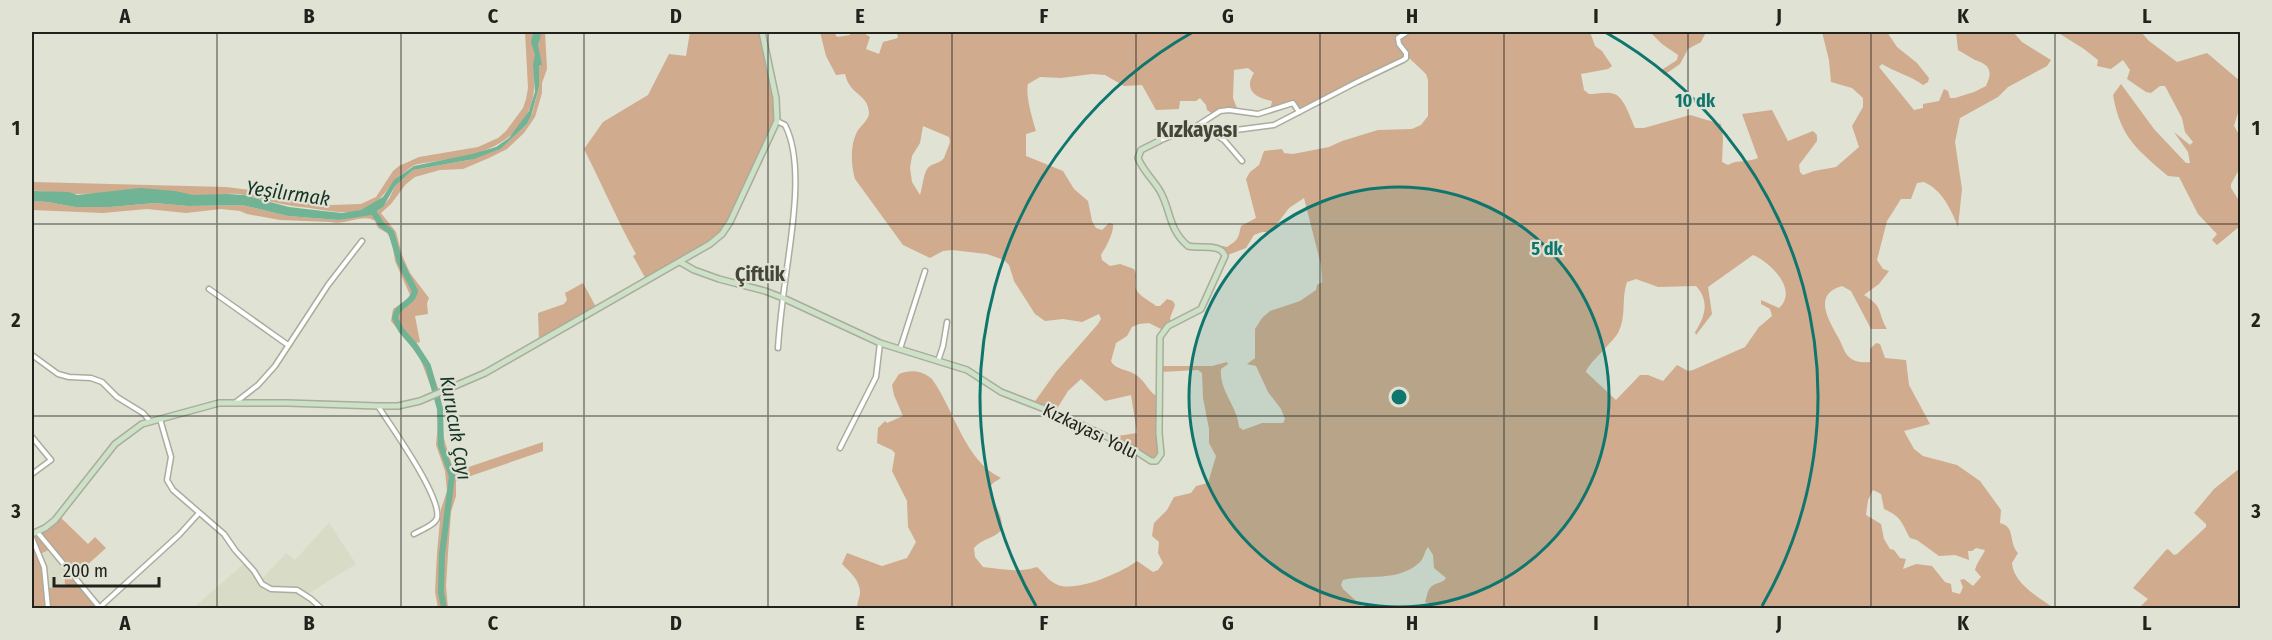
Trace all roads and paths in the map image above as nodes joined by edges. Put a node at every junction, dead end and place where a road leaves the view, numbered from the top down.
1 (762, 32) edge
2 (1407, 32) edge
3 (1299, 112) junction
4 (777, 121) junction
5 (1189, 131) junction
6 (1213, 133) junction
7 (1159, 141) joint
8 (1242, 161) dead end
9 (362, 241) dead end
10 (680, 262) junction
11 (926, 271) dead end
12 (209, 288) dead end
13 (783, 298) junction
14 (947, 322) dead end
15 (880, 343) junction
16 (288, 345) junction
17 (778, 348) dead end
18 (900, 350) junction
19 (32, 355) edge
20 (938, 362) junction
21 (236, 402) junction
22 (378, 406) junction
23 (160, 418) junction
24 (150, 421) junction
25 (32, 437) edge
26 (840, 448) dead end
27 (32, 474) edge
28 (200, 513) junction
29 (414, 534) dead end
30 (34, 535) edge
31 (100, 608) edge
32 (48, 609) edge
33 (321, 609) edge

1 - 4 street
2 - 3 street
3 - 5 street
3 - 6 street
4 - 10 street
4 - 13 street
5 - 6 street
5 - 7 street
6 - 8 street
7 - 20 street, Kızkayası Yolu
9 - 16 street
10 - 13 street, Kızkayası Yolu
10 - 22 street
11 - 18 street
12 - 16 street
13 - 15 street, Kızkayası Yolu
13 - 17 street
14 - 20 street
15 - 18 street, Kızkayası Yolu
15 - 26 street
16 - 21 street
18 - 20 street, Kızkayası Yolu
19 - 24 street
21 - 22 street
21 - 23 street
22 - 29 street
23 - 24 street
23 - 28 street
24 - 30 street
25 - 27 street
28 - 31 street
28 - 33 street
30 - 31 street
30 - 32 street

